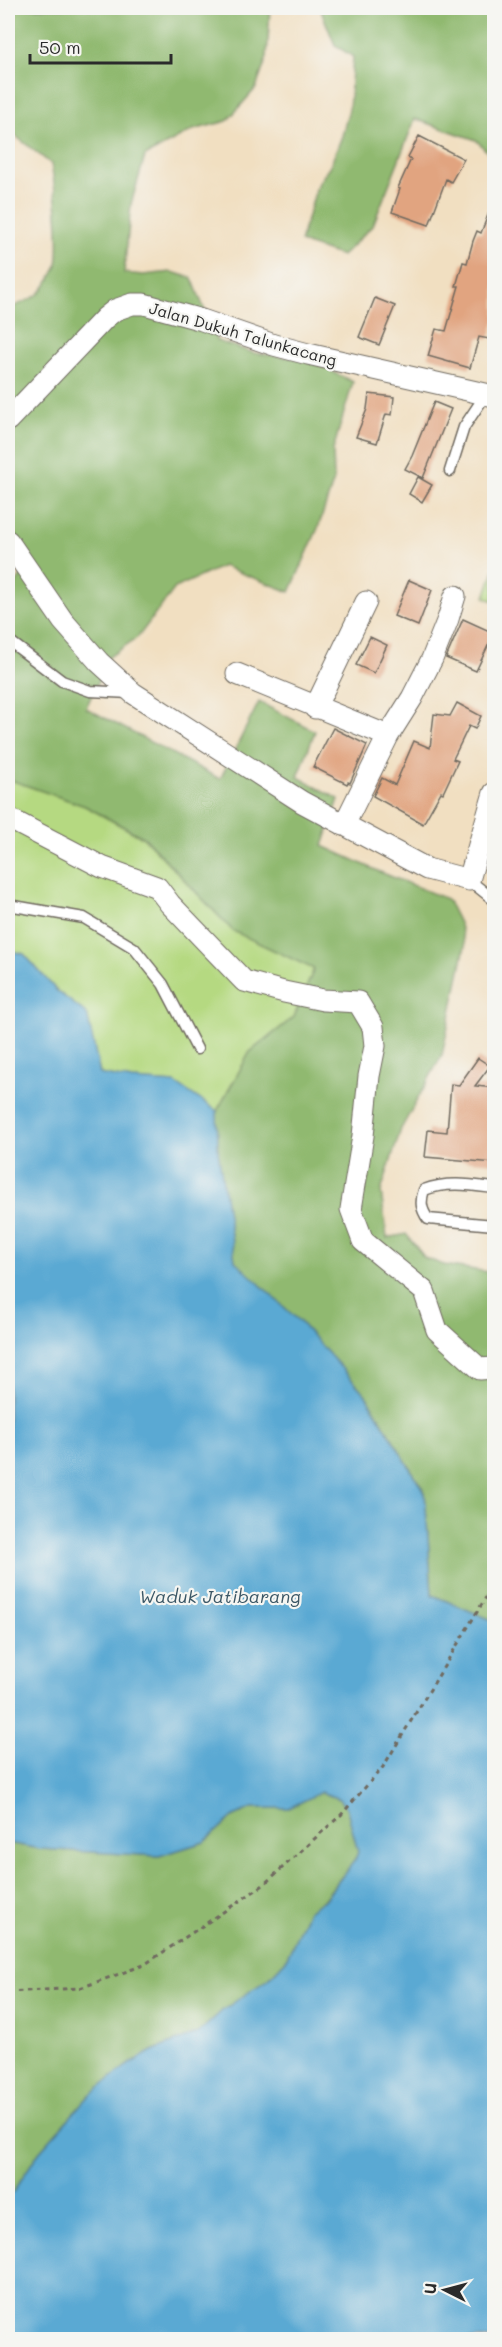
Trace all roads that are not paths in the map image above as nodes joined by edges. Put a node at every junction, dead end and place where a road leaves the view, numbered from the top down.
1 (492, 390) edge
2 (8, 420) edge
3 (450, 471) dead end
4 (8, 541) edge
5 (455, 596) dead end
6 (366, 602) dead end
7 (8, 640) edge
8 (237, 674) dead end
9 (133, 693) junction
10 (315, 708) junction
11 (388, 736) junction
12 (495, 793) edge
13 (8, 818) edge
14 (344, 825) junction
15 (469, 880) junction
16 (495, 900) edge
17 (8, 904) edge
18 (197, 1049) dead end
19 (495, 1188) edge
20 (495, 1225) edge
21 (495, 1368) edge

1 - 2 street, Jalan Dukuh Talunkacang
1 - 3 lane
4 - 9 street
5 - 11 street
6 - 10 street
7 - 9 lane
8 - 10 street
9 - 14 street
10 - 11 street
11 - 14 street
12 - 15 street
13 - 21 street
14 - 15 street
15 - 16 lane
17 - 18 lane
19 - 20 lane

